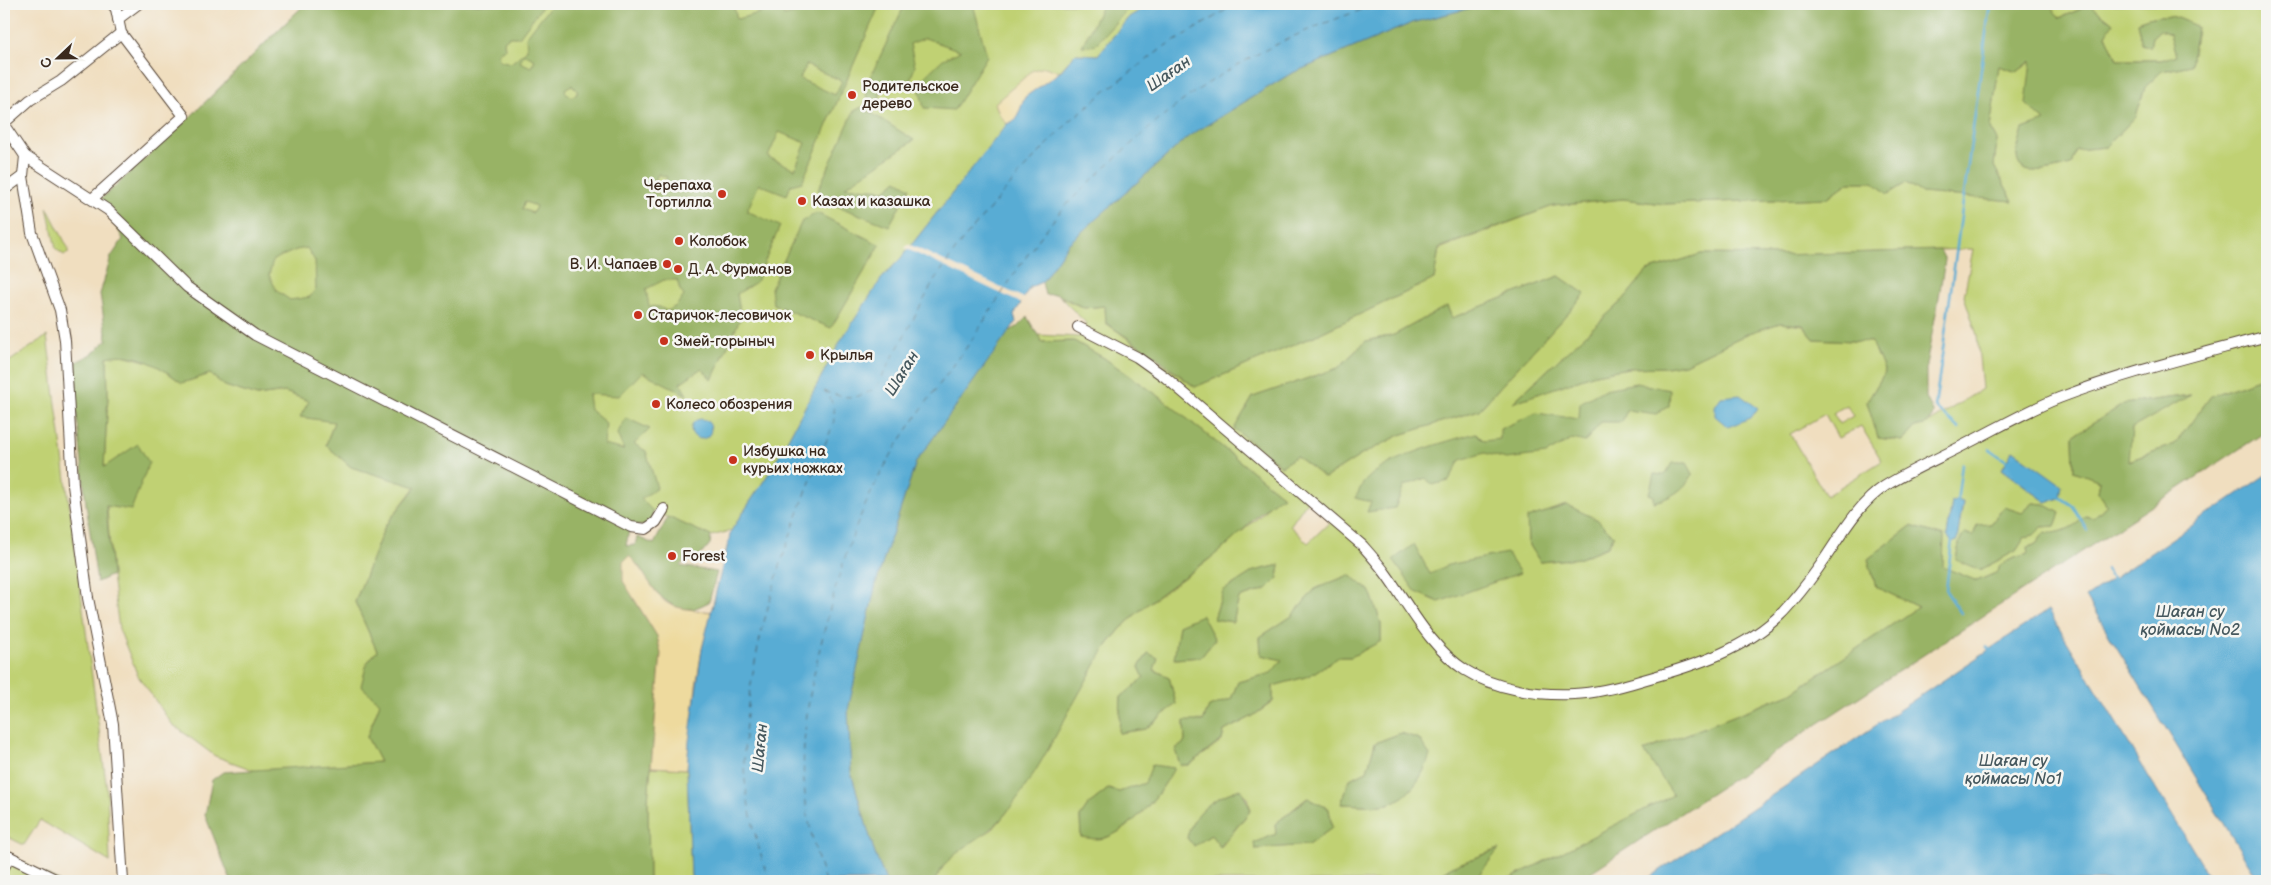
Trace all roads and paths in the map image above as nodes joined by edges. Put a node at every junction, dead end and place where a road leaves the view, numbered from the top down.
1 (112, 4) edge
2 (138, 4) edge
3 (118, 19) junction
4 (120, 33) junction
5 (4, 124) edge
6 (25, 156) junction
7 (23, 176) junction
8 (4, 190) edge
9 (92, 199) junction
10 (1078, 327) dead end
11 (2267, 336) edge
12 (664, 509) dead end
13 (7, 855) edge
14 (4, 867) edge
15 (59, 881) edge
16 (123, 881) edge

1 - 3 street
2 - 3 street
3 - 4 street
4 - 5 street
4 - 9 street
5 - 6 street
6 - 7 street
6 - 9 street
7 - 8 street
7 - 16 street
9 - 12 street
10 - 11 street
13 - 14 street
13 - 15 street

